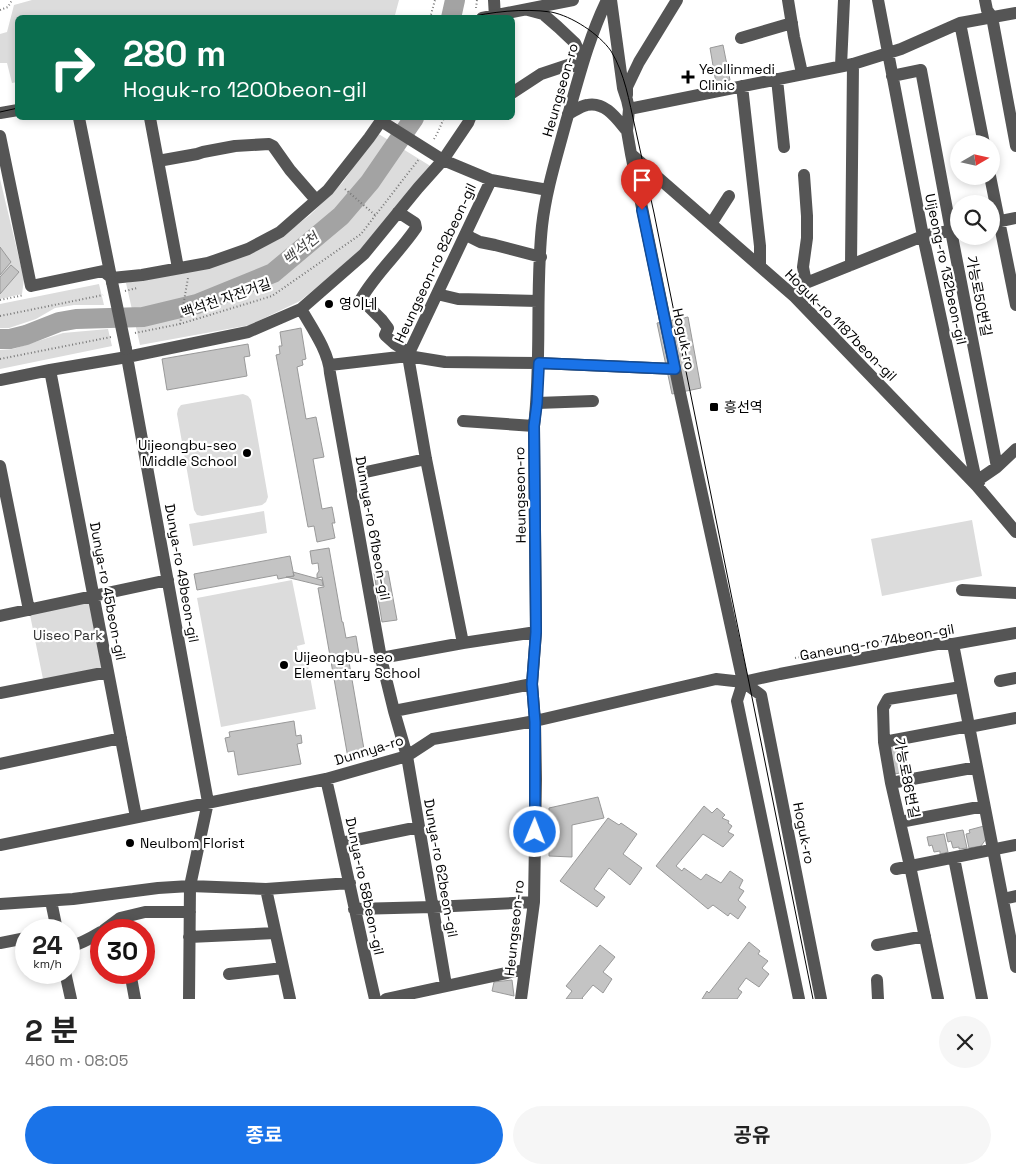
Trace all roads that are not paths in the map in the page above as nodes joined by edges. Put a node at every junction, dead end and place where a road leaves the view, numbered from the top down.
1 (494, 0) edge
2 (573, 0) edge
3 (607, 0) edge
4 (611, 0) edge
5 (677, 0) edge
6 (788, 0) edge
7 (844, 0) edge
8 (878, 0) edge
9 (985, 0) edge
10 (535, 6) edge
11 (1016, 13) edge
12 (490, 15) edge
13 (498, 15) edge
14 (992, 17) junction
15 (792, 23) junction
16 (960, 23) junction
17 (741, 38) dead end
18 (888, 54) junction
19 (582, 64) junction
20 (847, 65) junction
21 (802, 73) junction
22 (892, 76) junction
23 (777, 79) junction
24 (742, 86) junction
25 (515, 92) edge
26 (628, 105) junction
27 (15, 110) edge
28 (0, 113) edge
29 (568, 114) junction
30 (79, 120) edge
31 (150, 120) edge
32 (381, 120) edge
33 (383, 120) edge
34 (471, 120) edge
35 (627, 131) junction
36 (982, 135) edge
37 (0, 136) edge
38 (1016, 146) edge
39 (784, 147) dead end
40 (631, 154) junction
41 (443, 160) junction
42 (158, 162) junction
43 (804, 175) dead end
44 (491, 180) junction
45 (548, 190) junction
46 (729, 196) dead end
47 (316, 200) junction
48 (950, 206) edge
49 (398, 212) junction
50 (1016, 218) edge
51 (1000, 221) edge
52 (711, 224) junction
53 (950, 231) edge
54 (466, 233) junction
55 (923, 236) junction
56 (1000, 242) edge
57 (958, 245) edge
58 (540, 257) junction
59 (851, 265) junction
60 (760, 266) junction
61 (178, 268) junction
62 (112, 280) junction
63 (806, 283) junction
64 (437, 294) junction
65 (795, 297) junction
66 (538, 301) junction
67 (1016, 305) edge
68 (301, 309) junction
69 (126, 353) junction
70 (408, 354) junction
71 (539, 363) junction
72 (330, 365) junction
73 (675, 369) junction
74 (50, 370) junction
75 (0, 380) edge
76 (593, 401) dead end
77 (537, 403) junction
78 (463, 421) dead end
79 (534, 426) junction
80 (1016, 449) edge
81 (426, 459) junction
82 (0, 466) edge
83 (997, 467) junction
84 (366, 472) dead end
85 (977, 486) junction
86 (1014, 527) edge
87 (168, 580) junction
88 (962, 590) dead end
89 (1016, 593) edge
90 (94, 596) junction
91 (29, 610) junction
92 (0, 616) edge
93 (536, 632) junction
94 (1016, 633) edge
95 (462, 643) junction
96 (953, 644) junction
97 (381, 658) junction
98 (108, 672) junction
99 (1016, 678) edge
100 (1000, 681) dead end
101 (743, 682) junction
102 (532, 684) junction
103 (961, 687) junction
104 (0, 693) edge
105 (394, 711) junction
106 (1016, 718) edge
107 (535, 722) junction
108 (969, 726) junction
109 (121, 738) junction
110 (884, 742) junction
111 (407, 756) junction
112 (0, 764) edge
113 (977, 766) junction
114 (326, 779) junction
115 (891, 784) junction
116 (208, 802) junction
117 (984, 806) junction
118 (136, 818) junction
119 (900, 822) junction
120 (419, 827) junction
121 (341, 843) junction
122 (0, 845) edge
123 (1016, 845) edge
124 (993, 850) junction
125 (954, 858) junction
126 (910, 866) junction
127 (896, 869) dead end
128 (350, 883) junction
129 (190, 886) junction
130 (266, 889) junction
131 (1016, 896) edge
132 (1003, 899) junction
133 (51, 901) junction
134 (534, 902) junction
135 (0, 904) edge
136 (433, 907) junction
137 (354, 909) junction
138 (190, 912) junction
139 (55, 919) edge
140 (119, 919) edge
141 (275, 933) junction
142 (925, 936) junction
143 (189, 937) junction
144 (1013, 939) edge
145 (15, 940) edge
146 (0, 943) edge
147 (877, 945) dead end
148 (1016, 967) edge
149 (283, 968) junction
150 (525, 969) junction
151 (228, 974) dead end
152 (877, 980) dead end
153 (68, 984) edge
154 (132, 984) edge
155 (446, 985) junction
156 (71, 999) edge
157 (135, 999) edge
158 (189, 999) edge
159 (290, 999) edge
160 (375, 999) edge
161 (386, 999) edge
162 (521, 999) edge
163 (799, 999) edge
164 (821, 999) edge
165 (878, 999) edge
166 (938, 999) edge
167 (982, 999) edge

1 - 12 street
2 - 10 street
3 - 19 street, Heungseon-ro
4 - 26 street, Hoguk-ro
5 - 26 street
6 - 15 street
7 - 20 street
8 - 18 street, Uijeong-ro 132beon-gil
9 - 14 street
10 - 13 street
10 - 19 street
11 - 14 street
14 - 16 street
14 - 38 street
15 - 17 street
15 - 21 street
16 - 18 street
16 - 36 street
18 - 20 street
18 - 22 street, Uijeong-ro 132beon-gil
19 - 25 street
19 - 29 street, Heungseon-ro
20 - 21 street
20 - 59 street
21 - 23 street
22 - 48 street, 가능로50번길
22 - 55 street, Uijeong-ro 132beon-gil
23 - 24 street
23 - 39 street
24 - 26 street
24 - 60 street
26 - 35 street, Hoguk-ro
27 - 28 street
29 - 35 street
29 - 45 street, Heungseon-ro
30 - 62 street, Dunya-ro 49beon-gil
31 - 42 street
32 - 47 street
33 - 41 street, bridge
34 - 41 street
35 - 40 street, Hoguk-ro
37 - 62 street
40 - 52 street, Hoguk-ro 1187beon-gil
40 - 73 street, Hoguk-ro
41 - 44 street
41 - 49 street
42 - 47 street
42 - 61 street
43 - 63 street
44 - 45 street, Heungseon-ro 82beon-gil
44 - 54 street, Heungseon-ro 82beon-gil
45 - 58 street, Heungseon-ro
46 - 52 street
47 - 61 street
49 - 68 street
49 - 70 street
50 - 51 street
52 - 60 street, Hoguk-ro 1187beon-gil
53 - 55 street
54 - 58 street
54 - 64 street, Heungseon-ro 82beon-gil
55 - 59 street
55 - 85 street, Uijeong-ro 132beon-gil
56 - 67 street
57 - 83 street, 가능로50번길
58 - 66 street, Heungseon-ro
59 - 63 street
60 - 65 street, Hoguk-ro 1187beon-gil
61 - 62 street
62 - 69 street, Dunya-ro 49beon-gil, bridge
63 - 65 street
64 - 66 street
64 - 70 street, Heungseon-ro 82beon-gil
65 - 85 street, Hoguk-ro 1187beon-gil
66 - 71 street, Heungseon-ro
68 - 69 street
68 - 72 street, Dunnya-ro 61beon-gil
69 - 74 street
69 - 87 street, Dunya-ro 49beon-gil
70 - 71 street
70 - 72 street
70 - 81 street
71 - 73 street
71 - 77 street, Heungseon-ro
72 - 97 street, Dunnya-ro 61beon-gil
73 - 101 street, Hoguk-ro
74 - 75 street
74 - 90 street, Dunya-ro 45beon-gil
76 - 77 street
77 - 79 street, Heungseon-ro
78 - 79 street
79 - 93 street, Heungseon-ro
80 - 83 street
81 - 84 street
81 - 95 street
82 - 91 street
83 - 85 street
85 - 86 street, Hoguk-ro 1187beon-gil
87 - 90 street
87 - 116 street, Dunya-ro 49beon-gil
88 - 89 street
90 - 91 street
90 - 98 street, Dunya-ro 45beon-gil
91 - 92 street
93 - 95 street
93 - 102 street, Heungseon-ro
94 - 96 street, Ganeung-ro 74beon-gil
95 - 97 street
96 - 101 street, Ganeung-ro 74beon-gil
96 - 103 street
97 - 105 street, Dunnya-ro 61beon-gil
98 - 104 street
98 - 109 street, Dunya-ro 45beon-gil
99 - 100 street
101 - 107 street, Dunnya-ro
101 - 163 street, Hoguk-ro
101 - 164 street, Hoguk-ro
102 - 105 street
102 - 107 street, Heungseon-ro
103 - 108 street
103 - 110 street, 가능로86번길
105 - 111 street, Dunnya-ro 61beon-gil
106 - 108 street
107 - 111 street, Dunnya-ro
107 - 134 street, Heungseon-ro
108 - 110 street
108 - 113 street
109 - 112 street
109 - 118 street, Dunya-ro 45beon-gil
110 - 115 street, 가능로86번길
111 - 114 street, Dunnya-ro
111 - 120 street, Dunya-ro 62beon-gil
113 - 115 street
113 - 117 street
114 - 116 street, Dunnya-ro
114 - 121 street, Dunya-ro 58beon-gil
115 - 119 street, 가능로86번길
116 - 118 street, Dunnya-ro
116 - 129 street
117 - 119 street
117 - 124 street
118 - 122 street, Dunnya-ro
119 - 126 street, 가능로86번길
120 - 121 street
120 - 136 street, Dunya-ro 62beon-gil
121 - 128 street, Dunya-ro 58beon-gil
123 - 124 street
124 - 125 street
124 - 132 street
125 - 126 street
125 - 167 street
126 - 127 street
126 - 142 street, 가능로86번길
128 - 130 street
128 - 137 street, Dunya-ro 58beon-gil
129 - 130 street
129 - 133 street
129 - 138 street
130 - 141 street
131 - 132 street
132 - 144 street
133 - 135 street
133 - 139 street
134 - 136 street
134 - 150 street, Heungseon-ro
136 - 137 street
136 - 155 street, Dunya-ro 62beon-gil
137 - 160 street, Dunya-ro 58beon-gil
138 - 140 street
138 - 143 street
141 - 143 street
141 - 149 street
142 - 147 street
142 - 166 street, 가능로86번길
143 - 158 street
144 - 148 street
145 - 146 street
149 - 151 street
149 - 159 street
150 - 155 street
150 - 162 street, Heungseon-ro
152 - 165 street
153 - 156 street
154 - 157 street
155 - 161 street

